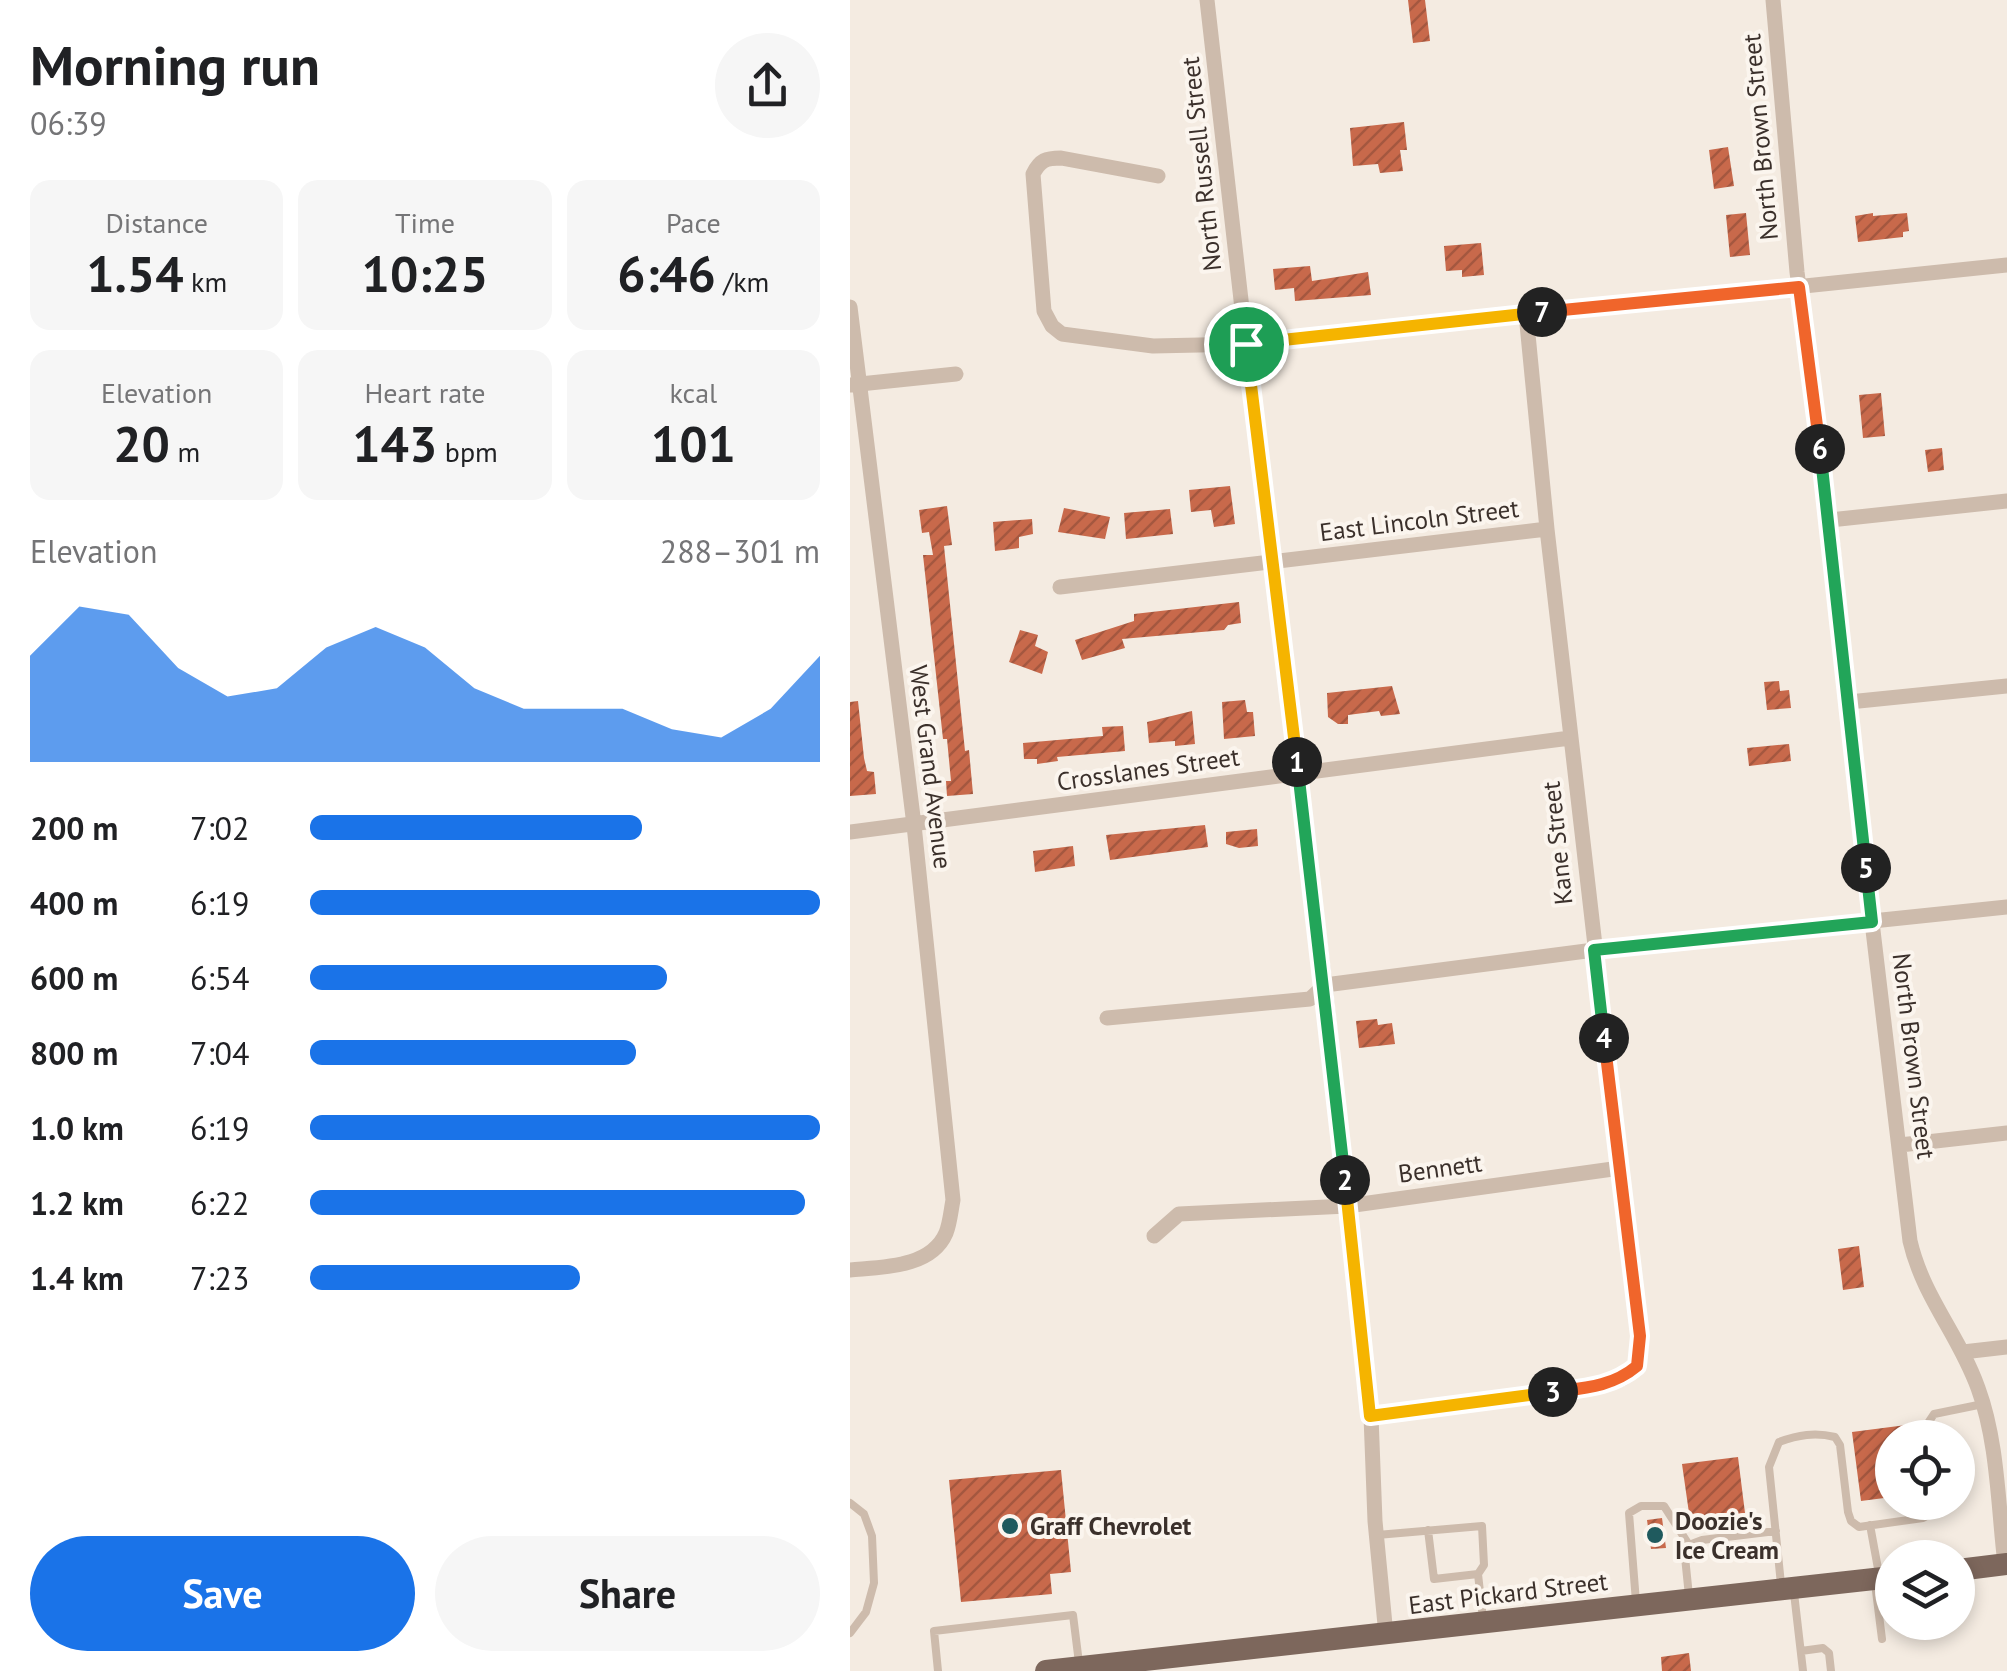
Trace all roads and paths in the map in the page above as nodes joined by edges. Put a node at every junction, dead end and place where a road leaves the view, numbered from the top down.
1 (1208, 0) edge
2 (1773, 0) edge
3 (1158, 176) dead end
4 (2007, 265) edge
5 (1799, 287) junction
6 (850, 307) edge
7 (1526, 314) junction
8 (1246, 344) junction
9 (956, 374) dead end
10 (854, 385) edge
11 (2007, 501) edge
12 (1830, 520) junction
13 (1547, 530) junction
14 (1274, 564) junction
15 (1060, 587) dead end
16 (2007, 686) edge
17 (1849, 702) junction
18 (1570, 738) junction
19 (1298, 774) junction
20 (914, 825) junction
21 (850, 832) edge
22 (2007, 907) edge
23 (1872, 922) junction
24 (1594, 950) junction
25 (1325, 986) junction
26 (1107, 1018) dead end
27 (2007, 1133) edge
28 (1900, 1145) junction
29 (1620, 1168) junction
30 (1348, 1206) junction
31 (1154, 1236) dead end
32 (850, 1270) edge
33 (2007, 1348) edge
34 (1963, 1352) junction
35 (1982, 1404) junction
36 (1370, 1416) junction
37 (1930, 1420) edge
38 (850, 1503) edge
39 (1909, 1520) edge
40 (1870, 1525) junction
41 (1428, 1530) junction
42 (1776, 1531) junction
43 (1376, 1535) junction
44 (1689, 1545) junction
45 (1875, 1547) edge
46 (1975, 1570) edge
47 (2006, 1570) edge
48 (1478, 1574) junction
49 (1875, 1579) edge
50 (1788, 1589) junction
51 (1690, 1600) junction
52 (1637, 1606) junction
53 (1484, 1624) junction
54 (850, 1633) edge
55 (1386, 1635) junction
56 (1801, 1651) junction
57 (1208, 1662) edge
58 (1079, 1668) junction
59 (938, 1671) edge
60 (1046, 1671) edge
61 (1803, 1671) edge
62 (1831, 1671) edge

1 - 8 street, North Russell Street
2 - 5 street, North Brown Street
3 - 8 street
4 - 5 street
5 - 7 street
5 - 12 street, North Brown Street
6 - 10 street, West Grand Avenue
7 - 8 street
7 - 13 street, Kane Street
8 - 14 street, North Russell Street
9 - 10 street
10 - 20 street, West Grand Avenue
11 - 12 street
12 - 17 street, North Brown Street
13 - 14 street, East Lincoln Street
13 - 18 street, Kane Street
14 - 15 street, East Lincoln Street
14 - 19 street, North Russell Street
16 - 17 street
17 - 23 street, North Brown Street
18 - 19 street, Crosslanes Street
18 - 24 street, Kane Street
19 - 20 street, Crosslanes Street
19 - 25 street, North Russell Street
20 - 21 street, Crosslanes Street
20 - 32 street, West Grand Avenue
22 - 23 street
23 - 24 street
23 - 28 street, North Brown Street
24 - 25 street
24 - 29 street, Kane Street
25 - 26 street
25 - 30 street, North Russell Street
27 - 28 street
28 - 34 street, North Brown Street
29 - 30 street, Bennett
29 - 36 street, Kane Street
30 - 31 street, Bennett
30 - 36 street, North Russell Street
33 - 34 street
34 - 35 street, North Brown Street
35 - 37 lane
35 - 47 street, North Brown Street
36 - 43 street, North Russell Street
38 - 54 lane
39 - 40 lane
40 - 42 lane
40 - 45 lane
41 - 43 lane
41 - 48 lane
41 - 48 lane
42 - 44 lane
42 - 50 lane
43 - 55 street, North Russell Street
44 - 51 lane
44 - 52 lane
46 - 47 main road
48 - 53 lane
49 - 50 main road, East Pickard Street
50 - 51 main road, East Pickard Street
50 - 56 lane
51 - 52 main road, East Pickard Street
52 - 53 main road, East Pickard Street
53 - 55 main road, East Pickard Street
55 - 57 main road, East Pickard Street
56 - 61 lane
56 - 62 lane
57 - 58 main road, East Pickard Street
58 - 59 lane
58 - 60 main road, East Pickard Street

